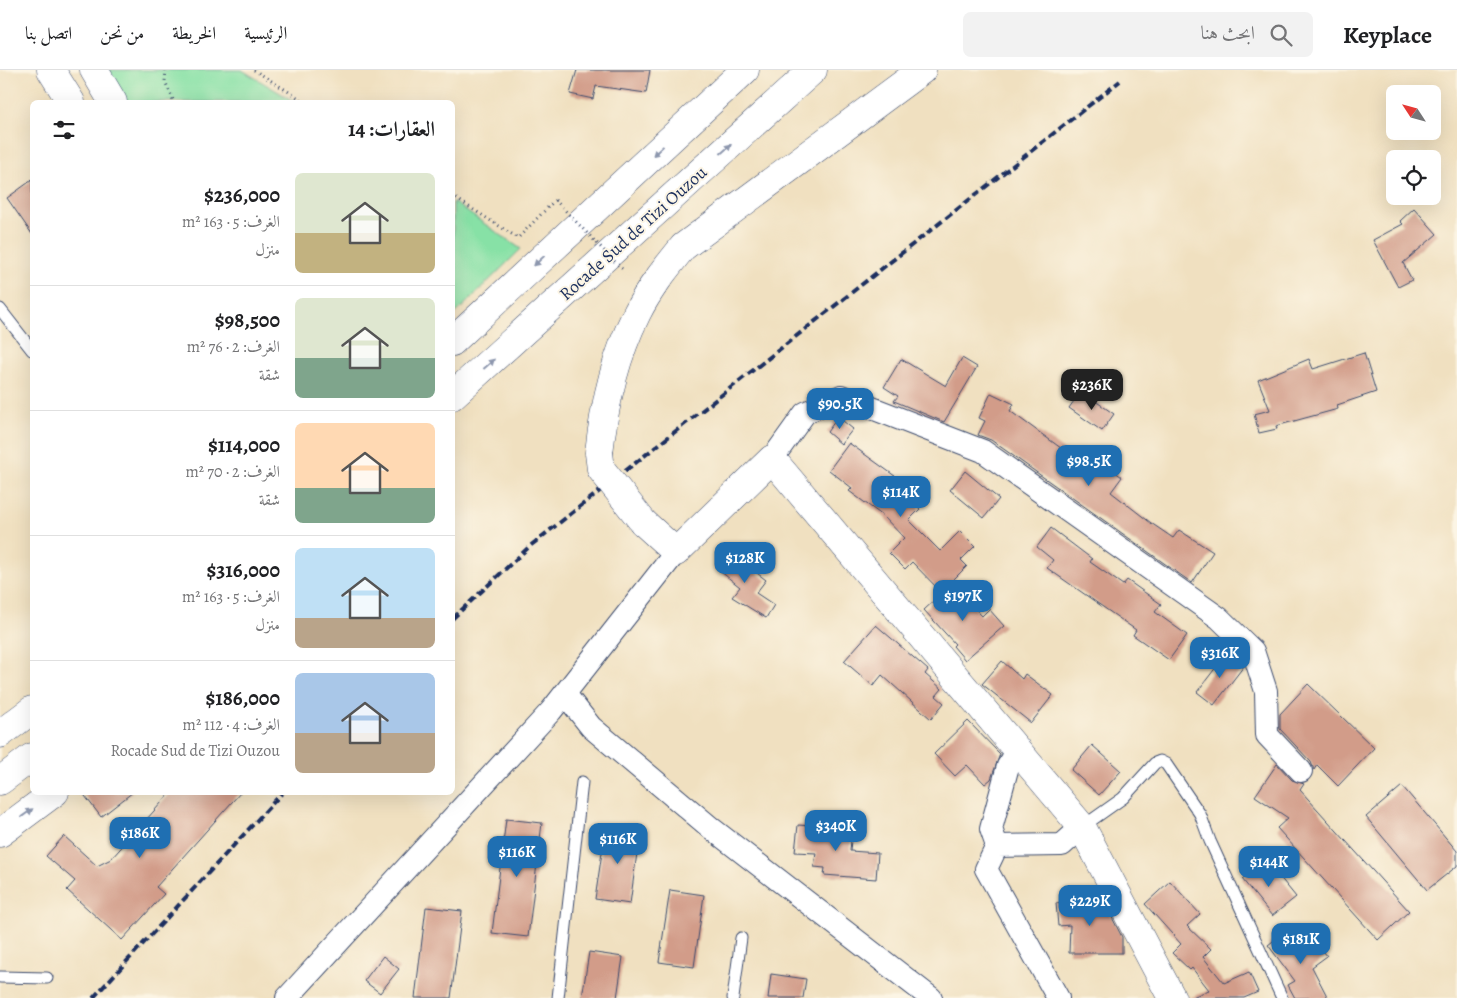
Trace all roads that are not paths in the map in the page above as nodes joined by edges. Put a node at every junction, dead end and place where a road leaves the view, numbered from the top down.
1 (51, 70) edge
2 (94, 70) edge
3 (745, 70) edge
4 (813, 70) edge
5 (922, 70) edge
6 (70, 100) edge
7 (112, 100) edge
8 (0, 309) edge
9 (455, 339) edge
10 (30, 347) edge
11 (455, 393) edge
12 (772, 459) junction
13 (676, 552) junction
14 (565, 694) junction
15 (30, 712) edge
16 (0, 734) edge
17 (1018, 751) junction
18 (30, 758) edge
19 (1301, 771) dead end
20 (0, 781) edge
21 (582, 782) dead end
22 (51, 795) edge
23 (1082, 827) junction
24 (0, 833) edge
25 (997, 846) junction
26 (741, 938) dead end
27 (0, 977) edge
28 (47, 978) dead end
29 (287, 998) edge
30 (558, 998) edge
31 (733, 998) edge
32 (931, 998) edge
33 (1058, 998) edge
34 (1172, 998) edge
35 (1282, 998) edge

1 - 6 main road
2 - 7 main road
3 -> 9 main road
11 -> 4 main road, Rocade Sud de Tizi Ouzou
5 - 13 main road, bridge
8 - 10 lane
12 - 13 main road
12 - 17 main road
12 - 19 street
13 - 14 street
14 - 29 street
14 - 32 street
15 - 16 main road
17 - 23 main road
17 - 25 street
18 - 20 main road
21 - 30 lane
24 -> 22 main road
23 - 25 street
23 - 34 main road
23 - 35 lane
25 - 33 street
26 - 31 lane
27 - 28 lane

